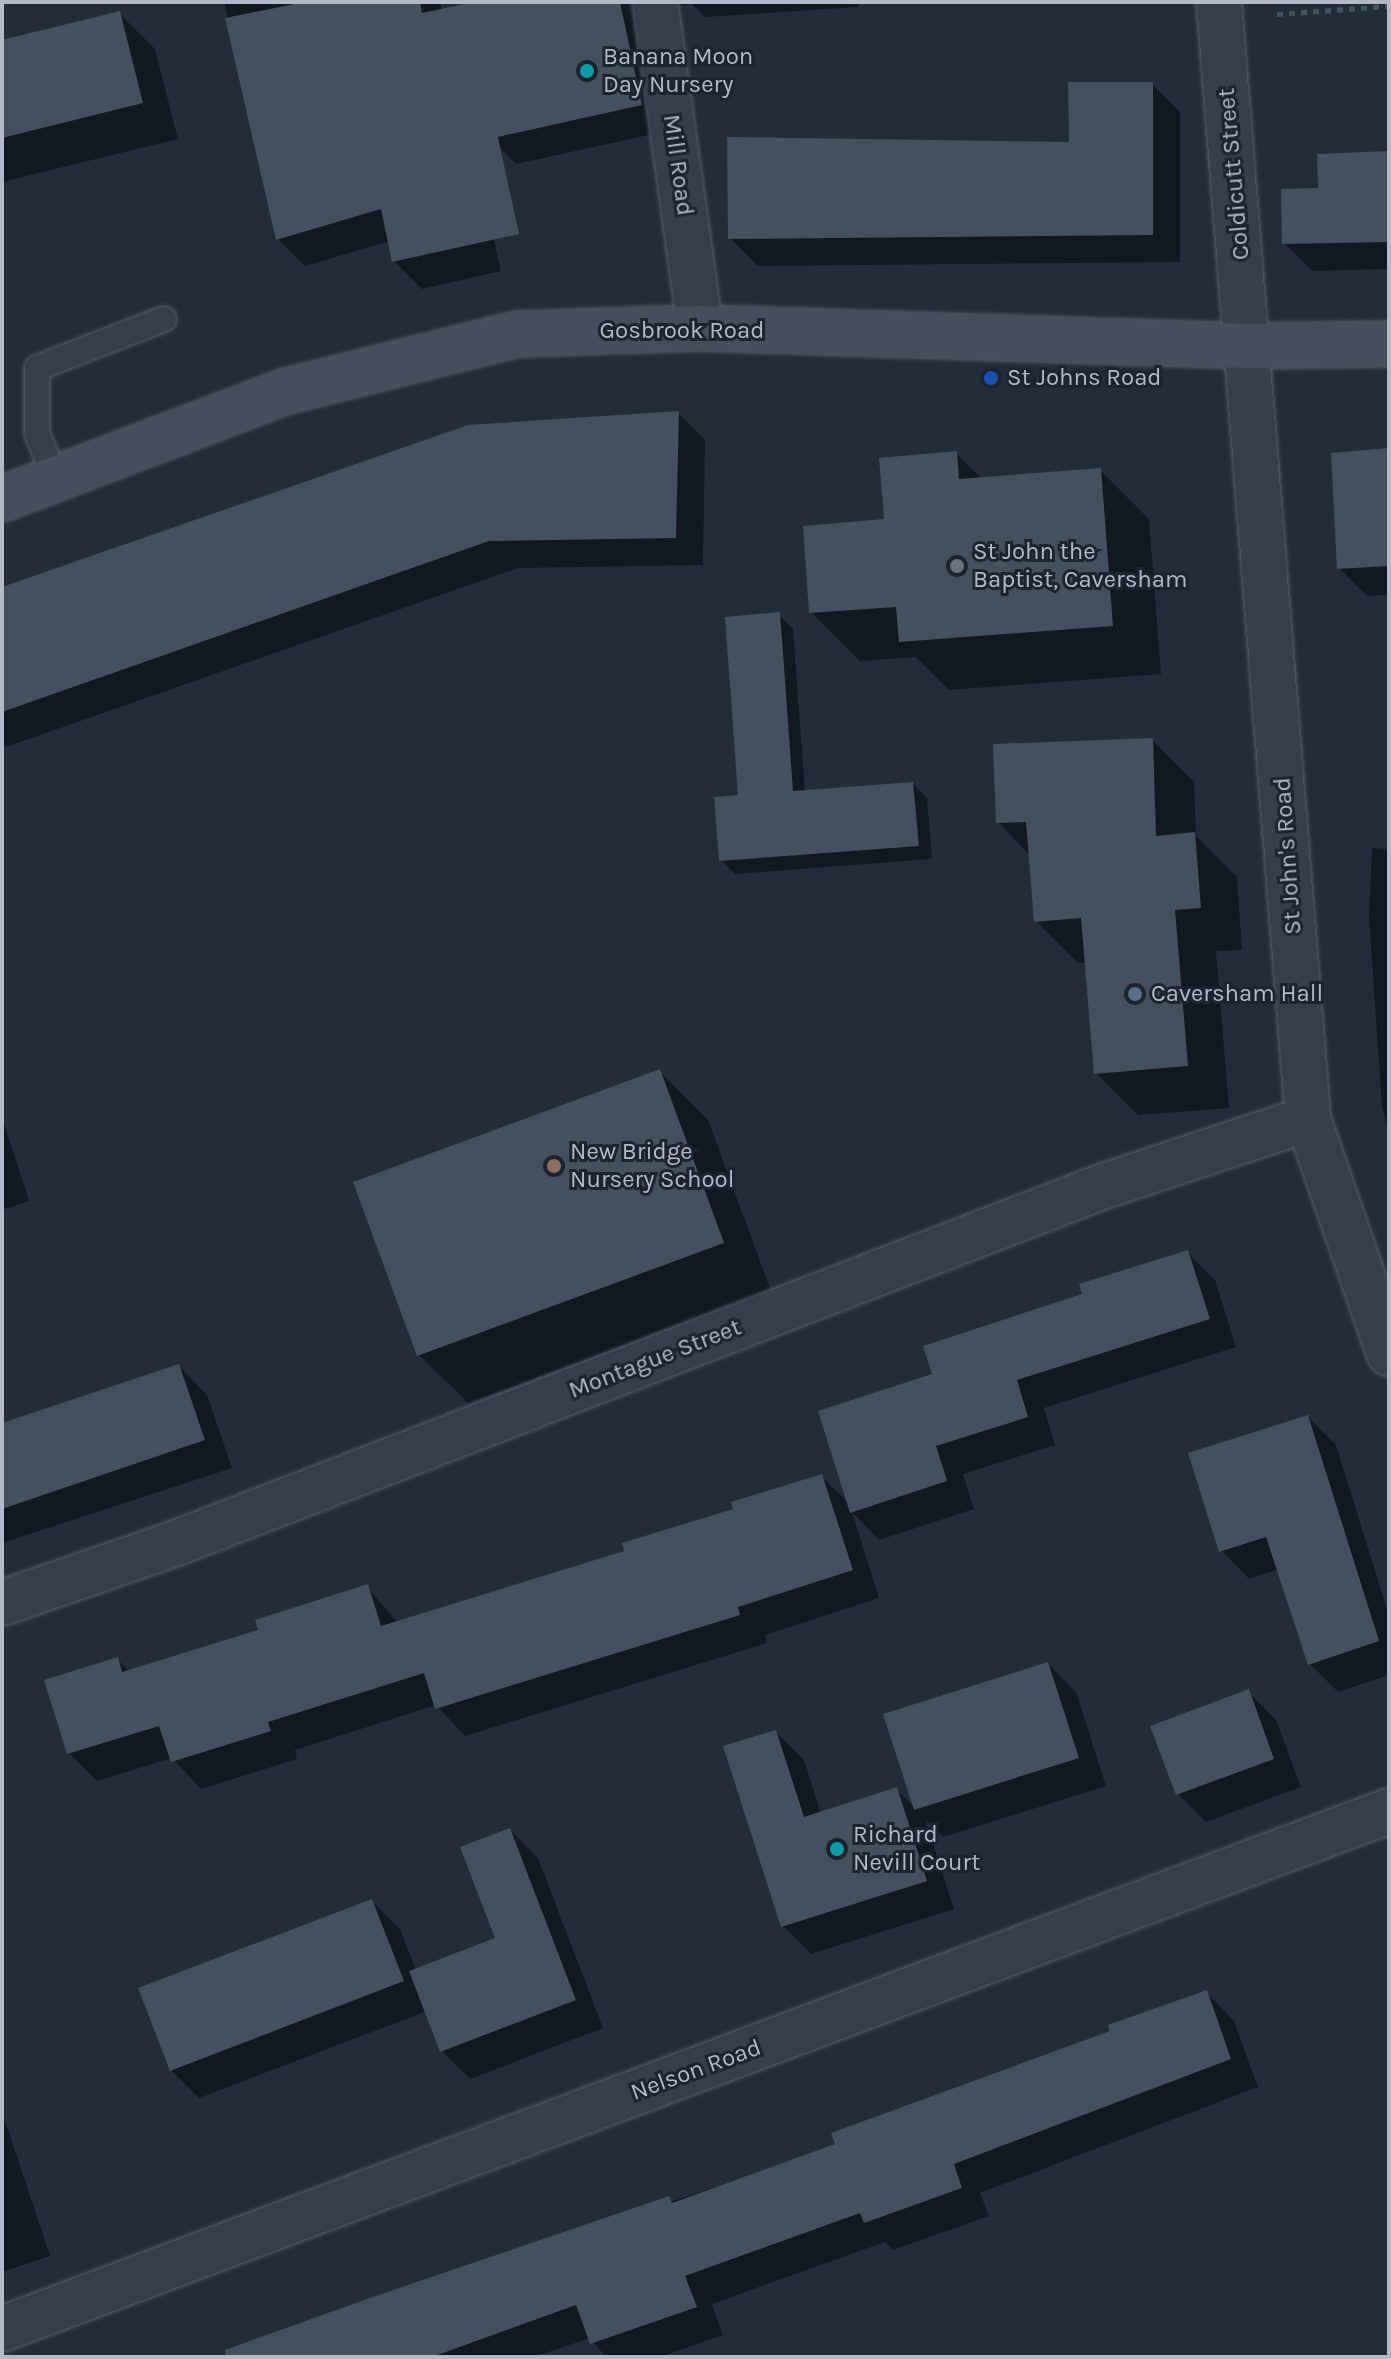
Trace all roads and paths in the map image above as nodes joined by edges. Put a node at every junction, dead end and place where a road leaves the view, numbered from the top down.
1 (655, 2) edge
2 (1389, 6) edge
3 (1220, 10) edge
4 (164, 319) dead end
5 (700, 328) junction
6 (1389, 344) edge
7 (1249, 346) junction
8 (56, 480) junction
9 (2, 499) edge
10 (1308, 1119) junction
11 (1389, 1353) edge
12 (2, 1603) edge
13 (1389, 1811) edge
14 (2, 2329) edge

1 - 5 street, Mill Road
2 - 3 path
3 - 7 street, Coldicutt Street
4 - 8 lane
5 - 7 main road, Gosbrook Road
5 - 8 main road, Gosbrook Road
6 - 7 main road, Gosbrook Road
7 - 10 street, St John's Road
8 - 9 main road, Gosbrook Road
10 - 11 street, St John's Road
10 - 12 street, Montague Street
13 - 14 street, Nelson Road

